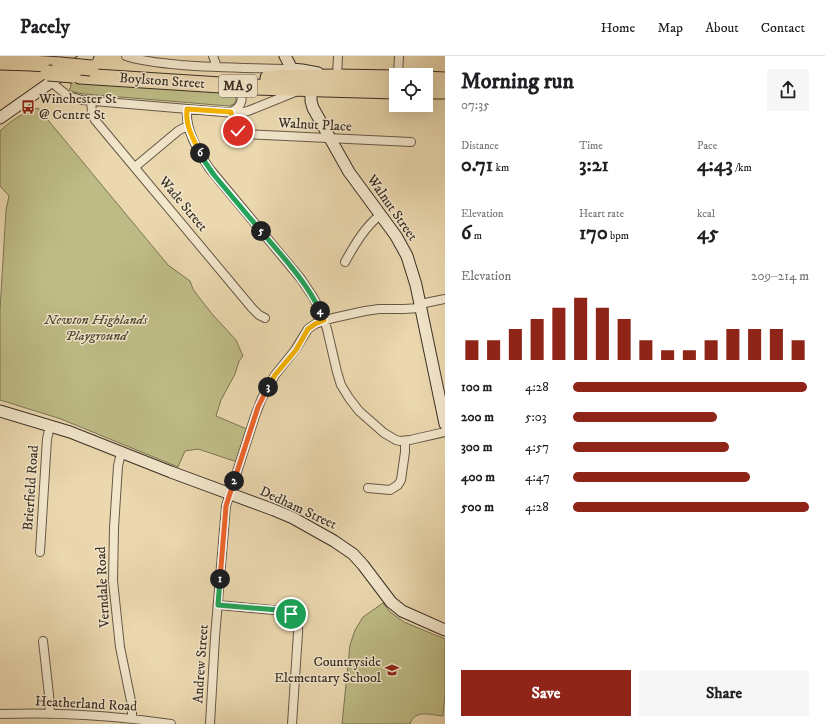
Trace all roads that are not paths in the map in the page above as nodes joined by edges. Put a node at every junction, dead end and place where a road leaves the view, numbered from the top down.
1 (126, 56) edge
2 (213, 56) edge
3 (285, 56) edge
4 (338, 56) edge
5 (399, 56) edge
6 (0, 62) edge
7 (86, 66) edge
8 (217, 67) junction
9 (398, 68) edge
10 (292, 69) junction
11 (0, 72) edge
12 (53, 74) junction
13 (338, 77) junction
14 (389, 78) edge
15 (433, 79) edge
16 (445, 80) edge
17 (239, 86) junction
18 (307, 88) junction
19 (389, 91) edge
20 (433, 91) edge
21 (445, 91) edge
22 (91, 101) junction
23 (187, 109) junction
24 (231, 112) junction
25 (0, 118) edge
26 (188, 126) junction
27 (330, 138) junction
28 (411, 142) dead end
29 (135, 167) junction
30 (380, 215) junction
31 (346, 262) dead end
32 (445, 299) edge
33 (420, 306) junction
34 (265, 318) dead end
35 (324, 320) junction
36 (0, 411) edge
37 (445, 421) edge
38 (50, 426) junction
39 (445, 432) edge
40 (405, 441) junction
41 (121, 453) junction
42 (368, 488) dead end
43 (229, 494) junction
44 (40, 552) dead end
45 (218, 605) junction
46 (445, 630) edge
47 (43, 641) dead end
48 (0, 714) edge
49 (50, 714) junction
50 (132, 719) junction
51 (171, 724) edge
52 (210, 724) edge
53 (292, 724) edge

1 - 8 street
2 - 8 street
3 - 10 main road
4 - 13 street
5 - 9 street
6 - 12 highway, Boylston Street / MA 9
7 - 12 highway, Boylston Street / MA 9, bridge
7 - 13 highway, Boylston Street / MA 9
7 - 17 highway, Boylston Street / MA 9
8 - 10 street
10 - 13 main road
11 - 12 highway, Boylston Street / MA 9
12 - 22 street
12 - 25 main road
13 - 14 highway, Boylston Street / MA 9
15 - 16 highway
17 - 18 highway, Boylston Street / MA 9
17 - 24 street
18 - 19 highway, Boylston Street / MA 9
18 - 24 street
18 - 27 main road, Walnut Street
20 - 21 highway
22 - 23 street
22 - 29 street, Wade Street
23 - 24 street
23 - 26 street
24 - 27 street, Walnut Place
26 - 29 street
26 - 35 street
27 - 28 street, Walnut Place
27 - 30 main road, Walnut Street
29 - 34 street, Wade Street
30 - 31 street
30 - 33 main road, Walnut Street
32 - 33 street, Andrew Street
33 - 35 street, Andrew Street
33 - 37 main road, Walnut Street
35 - 40 street
35 - 43 street, Andrew Street
36 - 38 main road, Dedham Street
38 - 41 main road, Dedham Street
38 - 44 street, Brierfield Road
39 - 40 street
40 - 42 street
41 - 43 main road, Dedham Street
41 - 50 street, Verndale Road
43 - 45 street, Andrew Street
43 - 46 main road, Dedham Street
45 - 52 street, Andrew Street
45 - 53 street, Andrew Street
47 - 49 street
48 - 49 street, Heatherland Road
49 - 50 street, Heatherland Road
50 - 51 street, Heatherland Road

